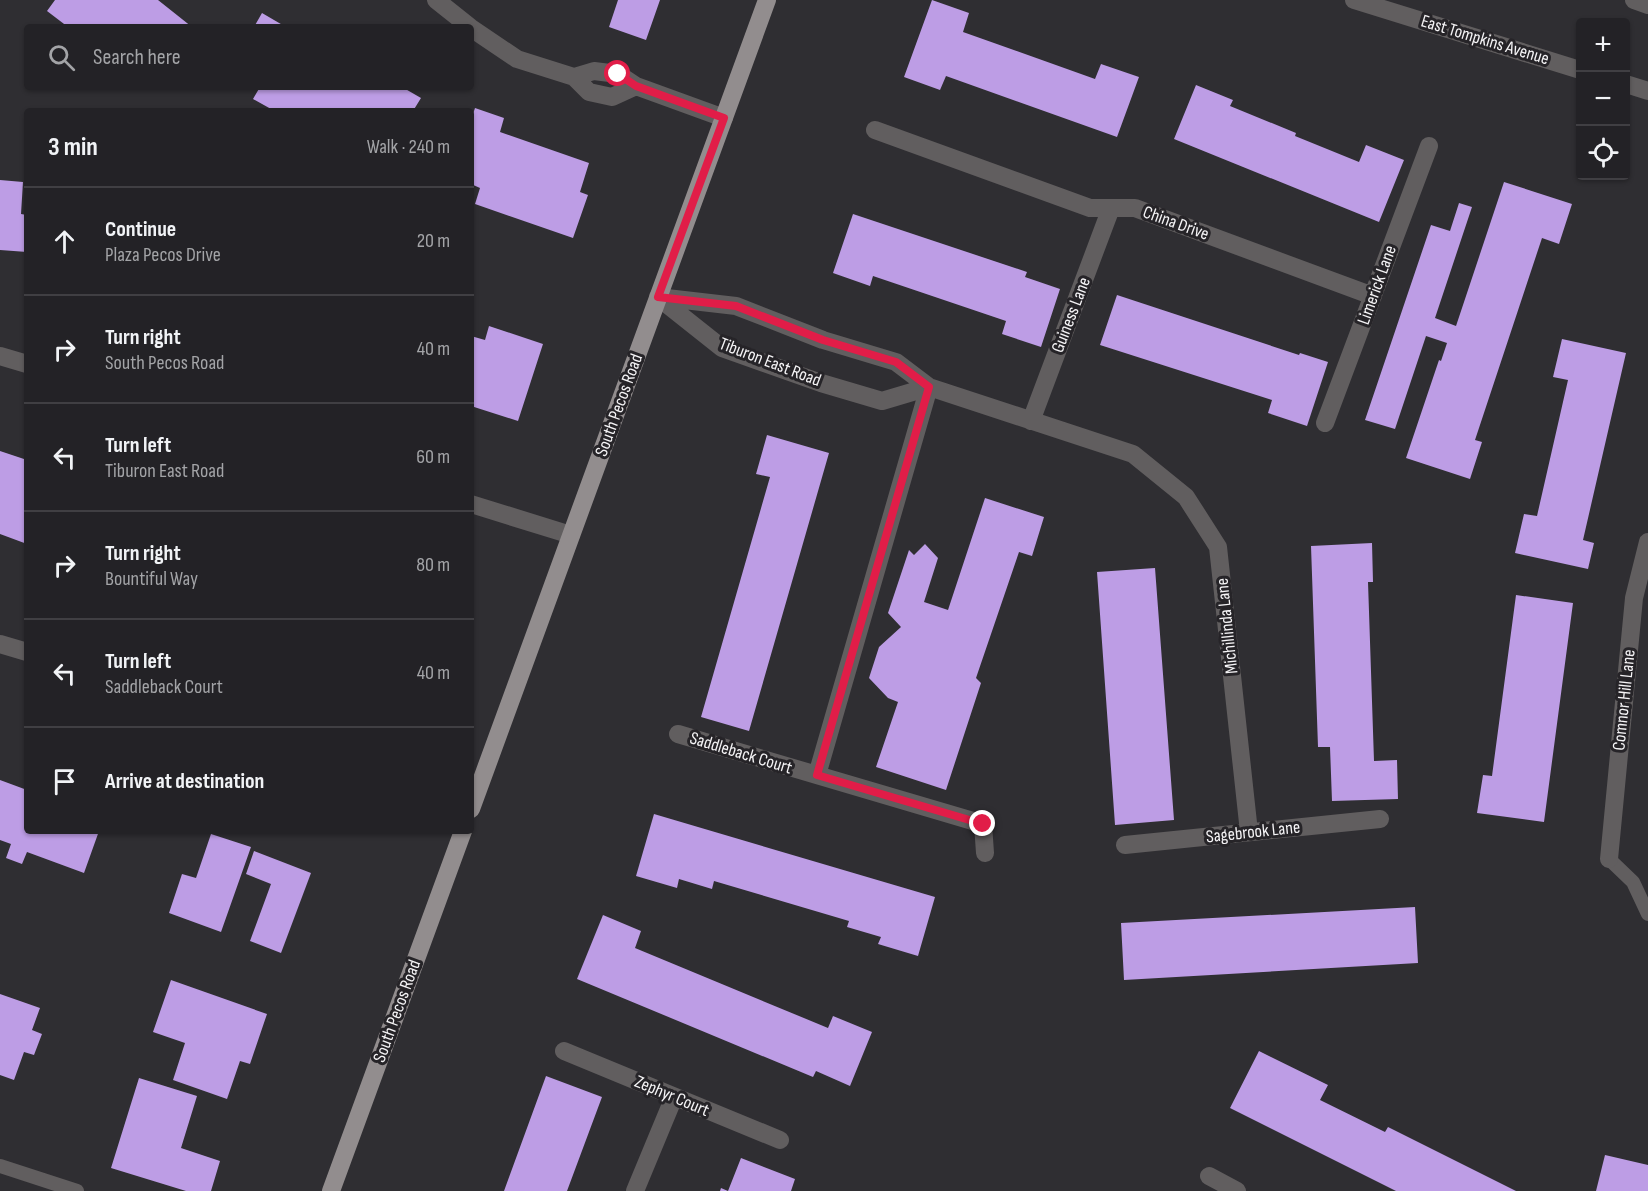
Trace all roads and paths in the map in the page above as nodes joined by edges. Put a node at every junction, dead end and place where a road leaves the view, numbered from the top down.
1 (436, 0) edge
2 (767, 0) edge
3 (1354, 0) edge
4 (1634, 0) edge
5 (1648, 5) edge
6 (465, 24) edge
7 (474, 31) edge
8 (1576, 68) edge
9 (1630, 85) edge
10 (1648, 91) edge
11 (724, 118) junction
12 (875, 129) dead end
13 (1428, 146) dead end
14 (1111, 208) junction
15 (1373, 296) junction
16 (658, 297) junction
17 (0, 356) edge
18 (24, 363) edge
19 (929, 387) junction
20 (1031, 421) junction
21 (1325, 423) dead end
22 (474, 505) edge
23 (571, 535) junction
24 (1648, 542) edge
25 (0, 644) edge
26 (24, 651) edge
27 (678, 734) dead end
28 (817, 775) junction
29 (474, 795) edge
30 (1380, 819) dead end
31 (1249, 832) junction
32 (462, 834) edge
33 (1125, 845) dead end
34 (985, 853) dead end
35 (1609, 860) joint
36 (1648, 914) edge
37 (564, 1051) dead end
38 (674, 1097) junction
39 (780, 1140) dead end
40 (0, 1166) edge
41 (1209, 1176) dead end
42 (77, 1191) edge
43 (331, 1191) edge
44 (635, 1191) edge
45 (1237, 1191) edge

1 - 6 street
2 - 11 main road, South Pecos Road
3 - 8 street, East Tompkins Avenue
4 - 5 street
7 - 11 street
9 - 10 street
11 - 16 main road, South Pecos Road
12 - 14 street, China Drive
13 - 15 street, Limerick Lane
14 - 15 street, China Drive
14 - 20 street, Guiness Lane
15 - 21 street, Limerick Lane
16 - 19 street
16 - 19 street, Tiburon East Road
16 - 23 main road, South Pecos Road
17 - 18 street
19 - 20 street
19 - 28 street
20 - 31 street, Michillinda Lane
22 - 23 street
23 - 29 main road, South Pecos Road
24 - 35 street, Comnor Hill Lane
25 - 26 street
27 - 28 street, Saddleback Court
28 - 34 street, Saddleback Court
30 - 31 street, Sagebrook Lane
31 - 33 street, Sagebrook Lane
32 - 43 main road, South Pecos Road
35 - 36 lane
37 - 38 street, Zephyr Court
38 - 39 street, Zephyr Court
38 - 44 street
40 - 42 lane
41 - 45 street

